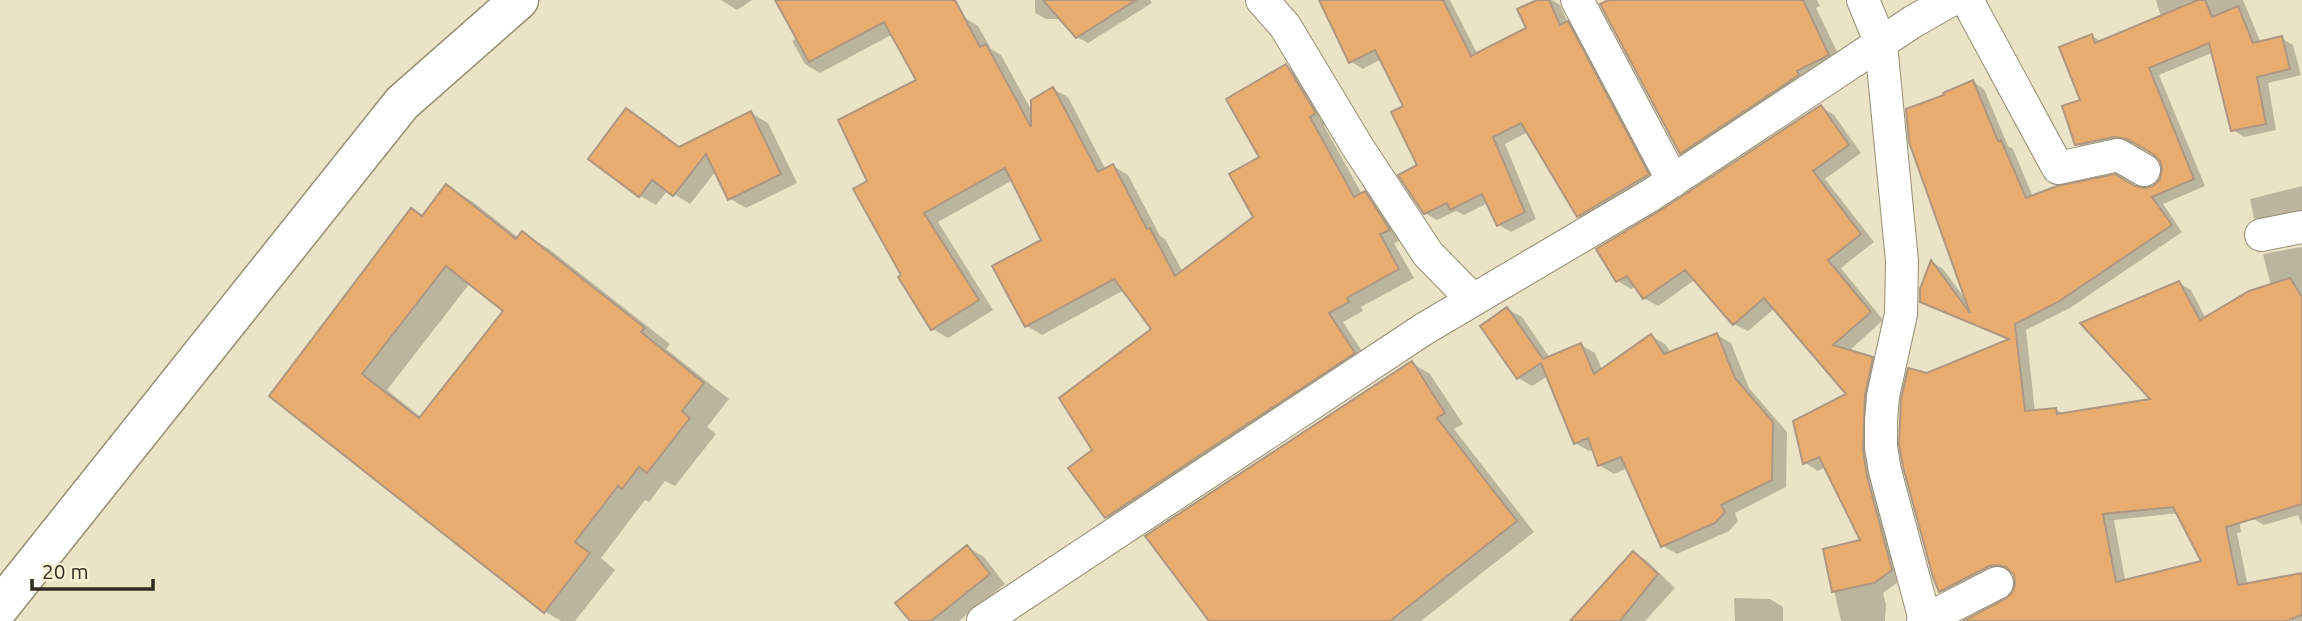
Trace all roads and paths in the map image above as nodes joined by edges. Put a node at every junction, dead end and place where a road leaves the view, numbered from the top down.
1 (519, 0) edge
2 (1262, 0) edge
3 (1577, 0) edge
4 (1863, 0) edge
5 (1951, 0) edge
6 (1967, 0) edge
7 (1881, 44) junction
8 (2144, 170) dead end
9 (1673, 181) junction
10 (2302, 227) edge
11 (2261, 235) dead end
12 (1473, 300) junction
13 (1997, 583) dead end
14 (0, 607) edge
15 (983, 621) edge
16 (1924, 621) edge

1 - 14 street
2 - 12 street
3 - 9 street
4 - 7 street
5 - 7 street
6 - 8 street
7 - 9 street
7 - 16 street
9 - 12 street
10 - 11 street
12 - 15 street
13 - 16 street

